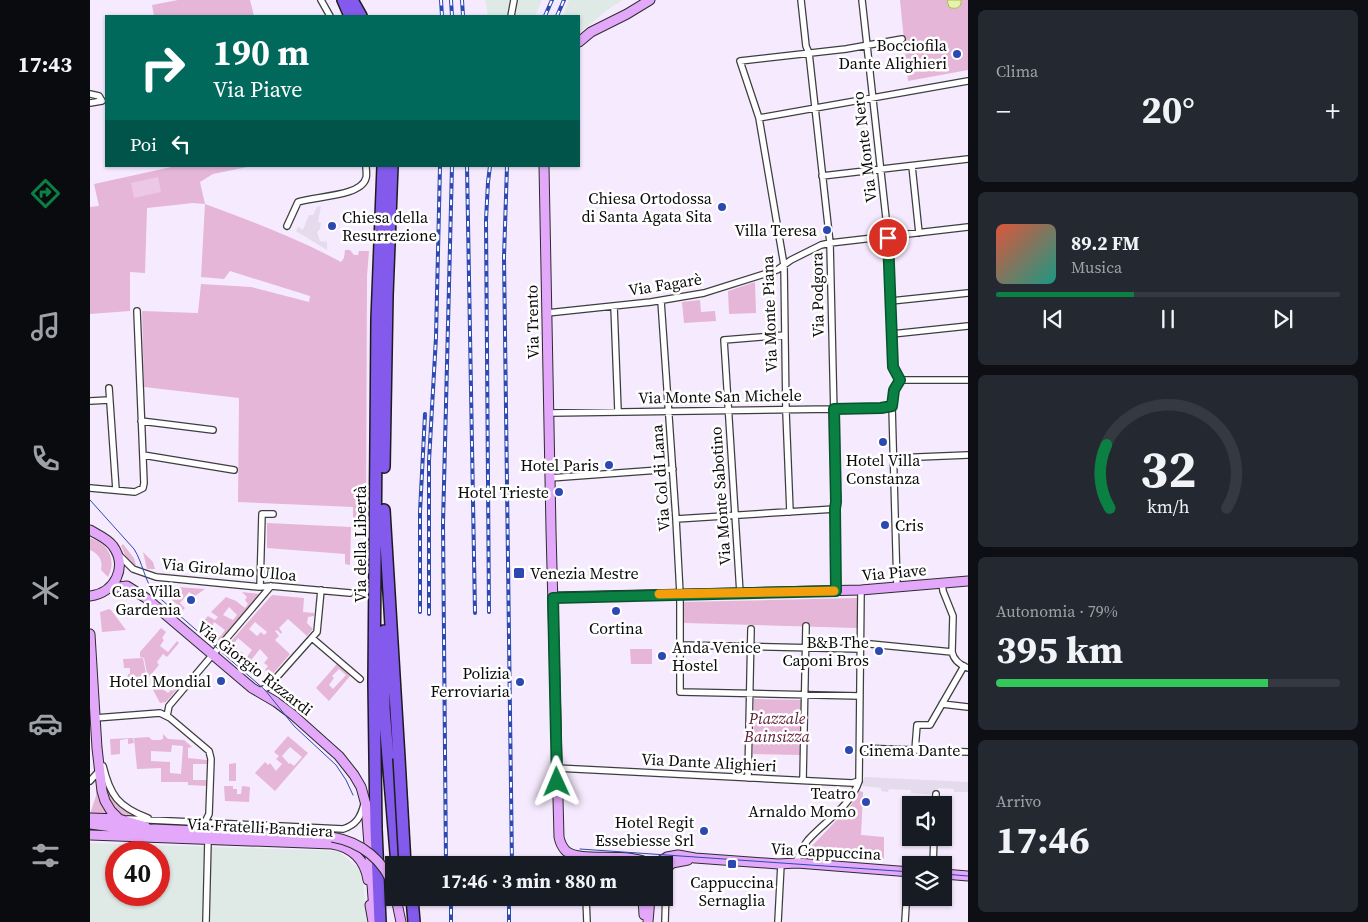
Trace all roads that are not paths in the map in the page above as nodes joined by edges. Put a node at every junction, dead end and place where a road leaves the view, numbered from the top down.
1 (321, 0) edge
2 (350, 0) edge
3 (514, 0) edge
4 (650, 0) edge
5 (801, 0) edge
6 (862, 0) edge
7 (329, 15) edge
8 (350, 15) edge
9 (359, 15) edge
10 (511, 15) edge
11 (902, 39) dead end
12 (580, 41) edge
13 (867, 46) junction
14 (808, 53) junction
15 (968, 81) edge
16 (90, 94) edge
17 (872, 98) junction
18 (90, 103) edge
19 (104, 103) edge
20 (815, 108) junction
21 (759, 118) junction
22 (968, 159) edge
23 (912, 166) junction
24 (366, 167) edge
25 (383, 167) edge
26 (392, 167) edge
27 (544, 167) edge
28 (881, 169) junction
29 (822, 176) junction
30 (287, 226) dead end
31 (968, 227) edge
32 (919, 233) junction
33 (888, 236) junction
34 (830, 243) junction
35 (784, 265) junction
36 (968, 293) edge
37 (661, 300) junction
38 (891, 300) junction
39 (614, 306) junction
40 (137, 311) dead end
41 (547, 312) junction
42 (968, 326) edge
43 (892, 334) junction
44 (785, 335) junction
45 (900, 380) junction
46 (968, 380) edge
47 (109, 388) dead end
48 (109, 400) junction
49 (90, 401) edge
50 (892, 406) junction
51 (786, 409) junction
52 (831, 409) junction
53 (728, 410) junction
54 (618, 411) junction
55 (549, 413) junction
56 (669, 414) junction
57 (141, 421) junction
58 (213, 430) dead end
59 (143, 455) junction
60 (968, 455) edge
61 (894, 458) junction
62 (673, 469) junction
63 (234, 470) dead end
64 (550, 478) junction
65 (90, 488) edge
66 (116, 490) junction
67 (835, 509) junction
68 (790, 512) junction
69 (273, 514) dead end
70 (736, 516) junction
71 (384, 517) junction
72 (676, 519) junction
73 (93, 533) edge
74 (115, 550) junction
75 (968, 581) edge
76 (942, 583) junction
77 (271, 586) junction
78 (260, 587) junction
79 (897, 587) junction
80 (110, 588) junction
81 (321, 590) junction
82 (861, 590) junction
83 (836, 591) junction
84 (350, 593) dead end
85 (740, 593) junction
86 (100, 594) junction
87 (680, 594) junction
88 (90, 596) edge
89 (553, 598) junction
90 (90, 604) edge
91 (806, 626) dead end
92 (751, 630) dead end
93 (90, 634) edge
94 (312, 638) junction
95 (680, 645) junction
96 (751, 646) junction
97 (860, 646) junction
98 (806, 648) junction
99 (952, 652) junction
100 (213, 656) junction
101 (966, 667) edge
102 (360, 679) dead end
103 (257, 692) junction
104 (750, 693) junction
105 (805, 694) junction
106 (860, 696) junction
107 (942, 704) junction
108 (968, 707) edge
109 (167, 716) junction
110 (95, 718) junction
111 (97, 748) junction
112 (860, 748) junction
113 (915, 750) junction
114 (968, 752) edge
115 (556, 768) junction
116 (99, 771) junction
117 (748, 778) junction
118 (803, 780) junction
119 (859, 781) junction
120 (90, 782) edge
121 (364, 797) junction
122 (90, 818) edge
123 (119, 818) junction
124 (205, 822) junction
125 (90, 824) edge
126 (153, 824) junction
127 (343, 829) junction
128 (90, 835) edge
129 (208, 840) junction
130 (560, 842) joint
131 (341, 846) junction
132 (396, 856) edge
133 (404, 856) edge
134 (576, 856) edge
135 (673, 856) edge
136 (695, 858) junction
137 (794, 861) junction
138 (673, 863) edge
139 (781, 864) junction
140 (902, 871) edge
141 (385, 872) edge
142 (952, 875) edge
143 (968, 876) edge
144 (400, 906) edge
145 (402, 906) edge
146 (413, 906) edge
147 (586, 906) edge
148 (644, 906) edge
149 (649, 906) edge
150 (665, 906) edge
151 (907, 906) edge
152 (206, 922) edge
153 (374, 922) edge
154 (380, 922) edge
155 (400, 922) edge
156 (408, 922) edge
157 (414, 922) edge
158 (587, 922) edge
159 (647, 922) edge
160 (665, 922) edge
161 (778, 922) edge
162 (905, 922) edge

1 - 7 street
2 - 8 highway
2 - 9 highway
3 - 10 street
4 - 12 street
5 - 14 street, Via Podgora
6 - 13 street, Via Monte Nero
11 - 13 street
13 - 14 street
13 - 17 street, Via Monte Nero
14 - 20 street, Via Podgora
14 - 21 street, Via Monte Piana
15 - 17 street
16 - 19 street
17 - 20 street
17 - 28 street, Via Monte Nero
18 - 19 street
20 - 21 street
20 - 29 street, Via Podgora
21 - 35 street, Via Monte Piana
22 - 23 street
23 - 28 street
23 - 32 street
24 - 30 street
25 - 154 highway, Via della Libertà
26 - 71 highway, Via della Libertà
27 - 41 street, Via Trento
28 - 29 street
28 - 33 street, Via Monte Nero
29 - 34 street, Via Podgora
31 - 32 street, Via Fagarè
32 - 33 street, Via Fagarè
33 - 34 street, Via Fagarè
33 - 38 street, Via Monte Nero
34 - 35 street, Via Fagarè
34 - 52 street, Via Podgora
35 - 37 street, Via Fagarè
35 - 44 street, Via Monte Piana
36 - 38 street
37 - 39 street, Via Fagarè
37 - 56 street, Via Col di Lana
38 - 43 street, Via Monte Nero
39 - 41 street, Via Fagarè
39 - 54 street
40 - 57 street
41 - 55 street, Via Trento
42 - 43 street
43 - 45 street, Via Monte Nero
44 - 51 street, Via Monte Piana
44 - 53 street, Via Monte Sabotino
45 - 46 street
45 - 50 street
47 - 48 street
48 - 49 street
48 - 66 street
50 - 52 street, Via Monte San Michele
50 - 61 street
51 - 52 street, Via Monte San Michele
51 - 53 street, Via Monte San Michele
51 - 68 street, Via Monte Piana
52 - 67 street, Via Podgora
53 - 56 street, Via Monte San Michele
53 - 70 street, Via Monte Sabotino
54 - 55 street, Via Monte San Michele
54 - 56 street, Via Monte San Michele
55 - 64 street, Via Trento
56 - 62 street, Via Col di Lana
57 - 58 street
57 - 59 street
59 - 63 street
59 - 66 street
60 - 61 street
61 - 79 street
62 - 64 street
62 - 72 street, Via Col di Lana
64 - 89 street, Via Trento
65 - 66 street
67 - 68 street
67 - 83 street, Via Podgora
68 - 70 street
69 - 78 street
70 - 72 street
70 - 85 street, Via Monte Sabotino
71 - 132 highway
71 - 133 highway, Via della Libertà, bridge
72 - 87 street, Via Col di Lana
73 - 74 street
74 - 78 street, Via Girolamo Ulloa
74 - 80 street
75 - 76 street, Via Piave
76 - 79 street, Via Piave
76 - 99 street
77 - 78 street, Via Girolamo Ulloa
77 - 81 street, Via Girolamo Ulloa
77 - 100 street
79 - 82 street, Via Piave
80 - 86 street
80 - 100 street, Via Giorgio Rizzardi
81 - 84 street, Via Girolamo Ulloa
81 - 94 street
82 - 83 street, Via Piave
82 - 97 street
83 - 85 street, Via Piave
85 - 87 street, Via Piave
86 - 88 street
86 - 90 street
87 - 89 street, Via Piave
87 - 95 street, Via Col di Lana
89 - 115 street, Via Trento
91 - 98 street
92 - 96 street
93 - 110 street
94 - 102 street
94 - 103 street
95 - 96 street
95 - 104 street, Via Col di Lana
96 - 98 street
96 - 104 street
97 - 98 street
97 - 99 street
97 - 106 street
98 - 105 street
99 - 101 street
100 - 103 street, Via Giorgio Rizzardi
100 - 109 street
101 - 107 street
103 - 121 street, Via Giorgio Rizzardi
104 - 105 street
104 - 117 street
105 - 106 street
105 - 118 street
106 - 112 street
107 - 108 street
107 - 113 street
109 - 110 street
109 - 124 street
110 - 111 street
111 - 116 street
111 - 126 street
112 - 113 street
112 - 119 street
113 - 114 street
115 - 117 street, Via Dante Alighieri
115 - 130 street, Via Trento
116 - 120 street
116 - 123 street
117 - 118 street, Via Dante Alighieri
118 - 119 street, Via Dante Alighieri
119 - 137 street
121 - 127 street
121 - 153 street, Via Giorgio Rizzardi
122 - 123 street, Via Fratelli Bandiera
123 - 126 street, Via Fratelli Bandiera
124 - 126 street, Via Fratelli Bandiera
124 - 127 street, Via Fratelli Bandiera
125 - 126 street, Via Fratelli Bandiera
126 - 141 street, Via Fratelli Bandiera, bridge
127 - 131 street
128 - 129 street, Via Fratelli Bandiera
129 - 131 street, Via Fratelli Bandiera
129 - 152 street
130 - 134 street, Via Cappuccina
131 - 153 street, Via Fratelli Bandiera
135 - 136 street, Via Cappuccina
136 - 138 street, Via Cappuccina
136 - 139 street, Via Cappuccina
137 - 139 street, Via Cappuccina
137 - 140 street, Via Cappuccina
139 - 161 street
142 - 143 street
144 - 155 street
145 - 156 highway
146 - 157 highway
147 - 158 street
148 - 159 street
149 - 159 street
150 - 160 street
151 - 162 street

